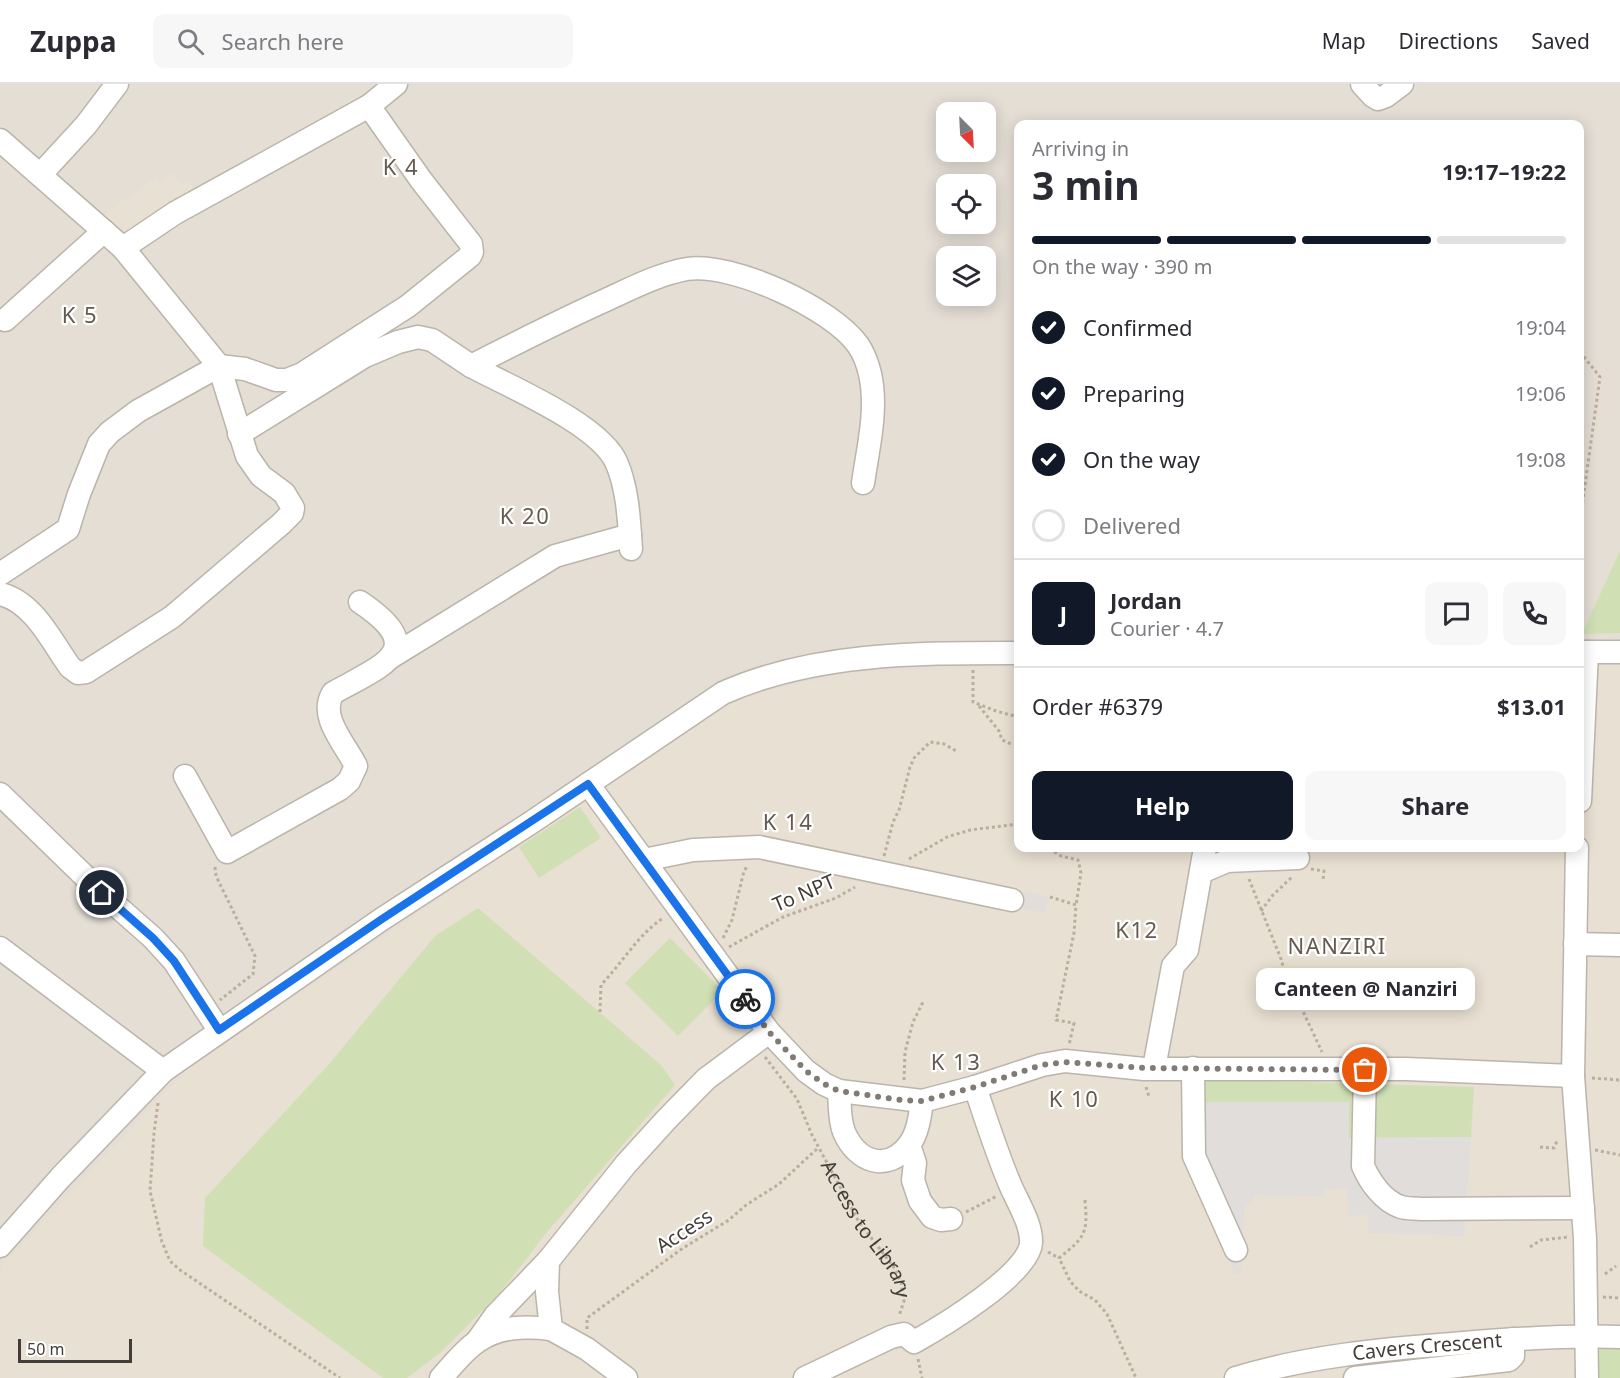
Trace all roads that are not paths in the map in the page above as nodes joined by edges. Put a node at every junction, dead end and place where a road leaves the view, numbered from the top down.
1 (117, 84) edge
2 (396, 84) edge
3 (1402, 84) edge
4 (1370, 91) edge
5 (369, 106) junction
6 (0, 140) edge
7 (40, 175) junction
8 (104, 231) junction
9 (123, 248) junction
10 (5, 320) dead end
11 (219, 366) junction
12 (471, 366) junction
13 (238, 434) junction
14 (863, 483) dead end
15 (0, 574) edge
16 (0, 594) edge
17 (360, 602) dead end
18 (1584, 652) edge
19 (1620, 652) edge
20 (1014, 653) edge
21 (391, 657) junction
22 (185, 776) dead end
23 (588, 784) junction
24 (0, 794) edge
25 (1204, 852) edge
26 (1577, 852) edge
27 (644, 860) junction
28 (1300, 866) road end
29 (1201, 872) junction
30 (1012, 900) dead end
31 (1575, 944) junction
32 (1620, 945) edge
33 (0, 948) edge
34 (219, 1030) junction
35 (762, 1038) junction
36 (1154, 1068) junction
37 (1193, 1068) junction
38 (1365, 1070) junction
39 (163, 1071) junction
40 (1573, 1076) junction
41 (975, 1087) junction
42 (839, 1091) junction
43 (911, 1100) junction
44 (909, 1145) junction
45 (1583, 1208) junction
46 (951, 1219) road end
47 (0, 1246) edge
48 (1236, 1250) dead end
49 (548, 1261) junction
50 (551, 1329) junction
51 (1586, 1335) junction
52 (1620, 1337) edge
53 (1513, 1339) junction
54 (477, 1341) junction
55 (1324, 1369) edge
56 (1426, 1374) edge
57 (441, 1378) edge
58 (626, 1378) edge
59 (805, 1378) edge
60 (1236, 1378) edge
61 (1354, 1378) edge
62 (1587, 1378) edge

1 - 7 street
2 - 5 street
3 - 4 street
5 - 9 street
5 - 11 street
6 - 7 street
7 - 8 street
8 - 9 street
8 - 10 street
9 - 11 street
11 - 13 street
11 - 15 street
12 - 13 street
12 - 14 street
12 - 21 street
13 - 16 street
17 - 21 street
18 - 19 street
20 - 23 street
21 - 22 street
23 - 27 street
23 - 34 street
24 - 34 street
25 - 29 street
26 - 31 street
27 - 30 street
27 - 35 street
28 - 29 street
29 - 36 street
31 - 32 street
31 - 40 street
33 - 39 street
34 - 39 street
35 - 42 street
35 - 49 street
36 - 37 street
36 - 41 street
37 - 38 street
37 - 48 street
38 - 40 street
38 - 45 street
39 - 47 street
40 - 45 street
41 - 43 street
41 - 59 street
42 - 43 street
42 - 44 street
43 - 44 street
44 - 46 street
45 - 51 street
49 - 50 street
49 - 54 street
50 - 54 street
50 - 58 street
51 - 52 street, Cavers Crescent
51 - 53 street, Cavers Crescent
51 - 62 street
53 - 55 street, Cavers Crescent
53 - 56 street
54 - 57 street
55 - 60 street, Cavers Crescent
56 - 61 street

